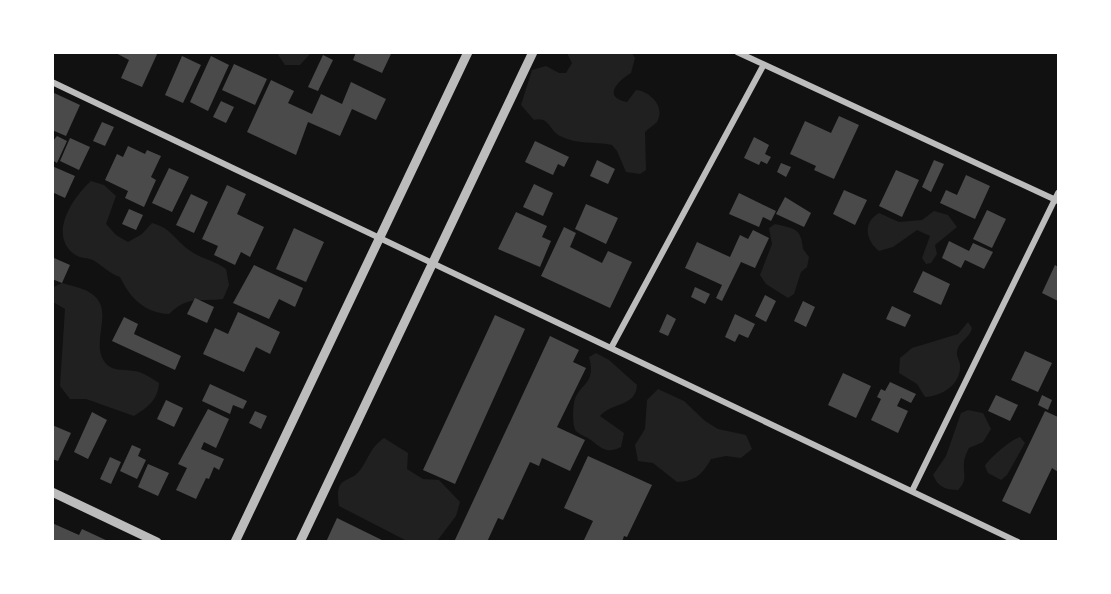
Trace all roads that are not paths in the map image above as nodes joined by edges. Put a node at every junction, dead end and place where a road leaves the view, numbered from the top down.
1 (468, 52) edge
2 (533, 52) edge
3 (737, 52) edge
4 (763, 66) junction
5 (52, 82) edge
6 (1058, 198) edge
7 (380, 237) junction
8 (433, 263) junction
9 (611, 348) junction
10 (912, 491) junction
11 (52, 492) edge
12 (157, 542) edge
13 (235, 542) edge
14 (300, 542) edge
15 (1018, 542) edge

1 - 7 street
2 - 8 street
3 - 4 street
4 - 6 street
4 - 9 street
5 - 7 street
6 - 10 street
7 - 8 street
7 - 13 street
8 - 9 street
8 - 14 street
9 - 10 street
10 - 15 street
11 - 12 street

